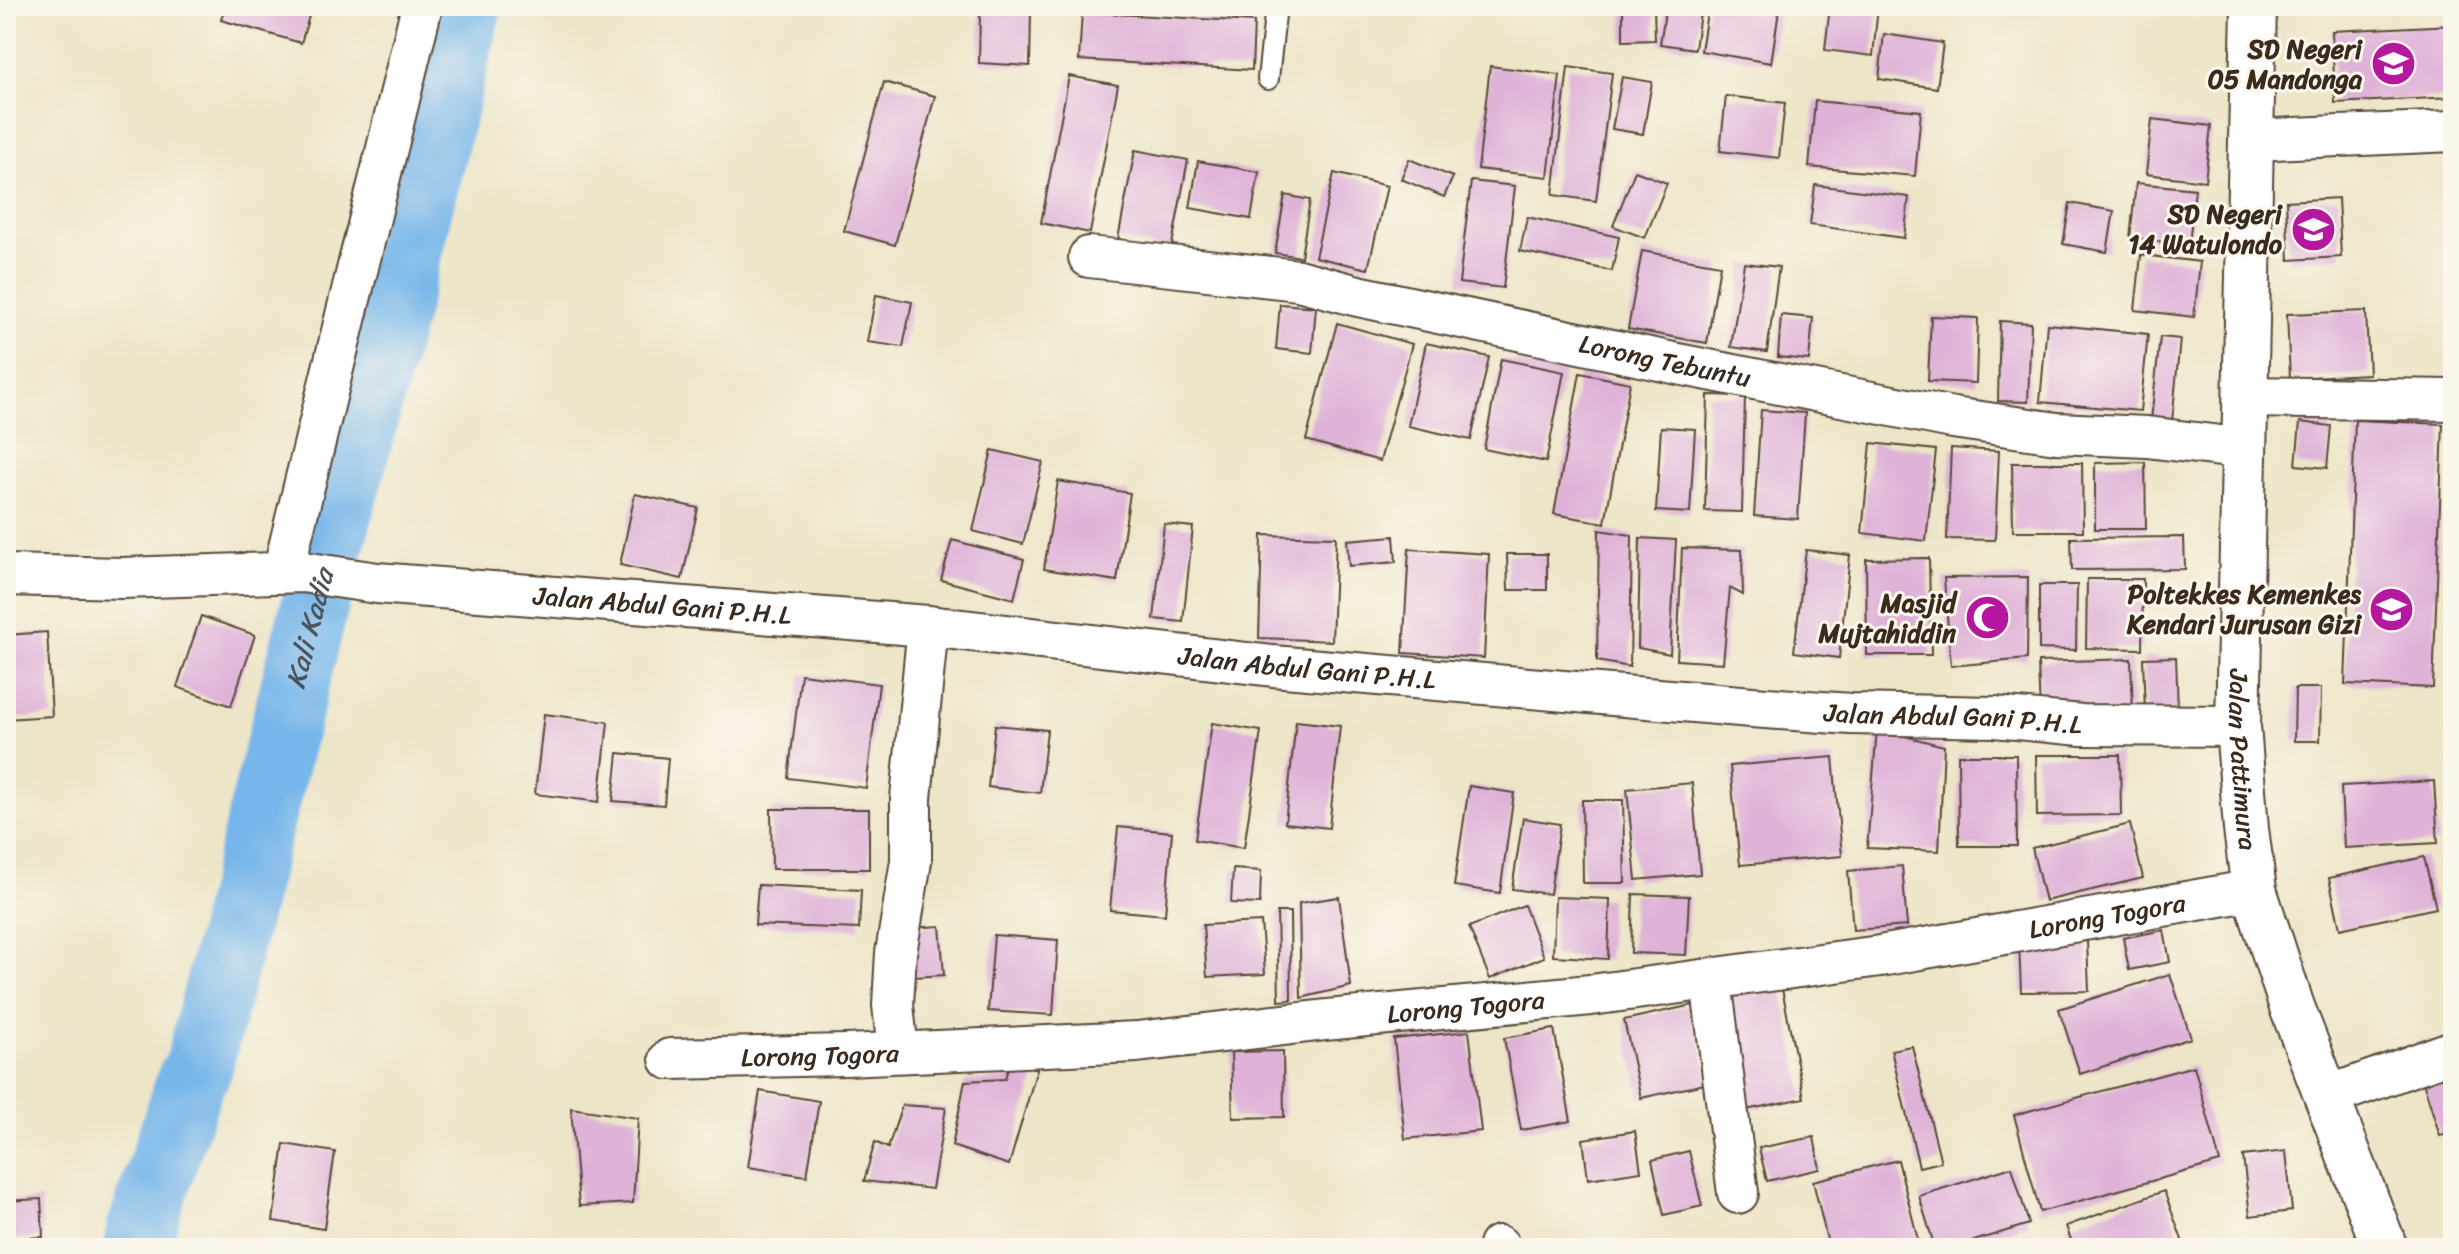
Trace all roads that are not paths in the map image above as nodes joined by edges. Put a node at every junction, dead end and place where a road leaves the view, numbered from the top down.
1 (422, 6) edge
2 (1276, 6) edge
3 (2254, 6) edge
4 (1268, 79) dead end
5 (2453, 131) edge
6 (2251, 140) junction
7 (1089, 257) dead end
8 (2245, 397) junction
9 (2453, 400) edge
10 (2245, 449) junction
11 (293, 572) junction
12 (6, 575) edge
13 (928, 626) junction
14 (2238, 726) junction
15 (2254, 890) junction
16 (1711, 981) junction
17 (2453, 1051) edge
18 (898, 1052) junction
19 (670, 1059) dead end
20 (2326, 1097) junction
21 (1738, 1193) dead end
22 (2385, 1248) edge

1 - 11 street
2 - 4 lane
3 - 6 highway, Jalan Pattimura
5 - 6 street
6 - 8 highway, Jalan Pattimura
7 - 10 street, Lorong Tebuntu
8 - 9 street
8 - 10 highway, Jalan Pattimura
10 - 14 highway, Jalan Pattimura
11 - 12 street, Jalan Abdul Gani P.H.L
11 - 13 street, Jalan Abdul Gani P.H.L
13 - 14 street, Jalan Abdul Gani P.H.L
13 - 18 street
14 - 15 highway, Jalan Pattimura
15 - 16 street, Lorong Togora
15 - 20 highway, Jalan Pattimura
16 - 18 street, Lorong Togora
16 - 21 street
17 - 20 street
18 - 19 street, Lorong Togora
20 - 22 highway, Jalan Pattimura

